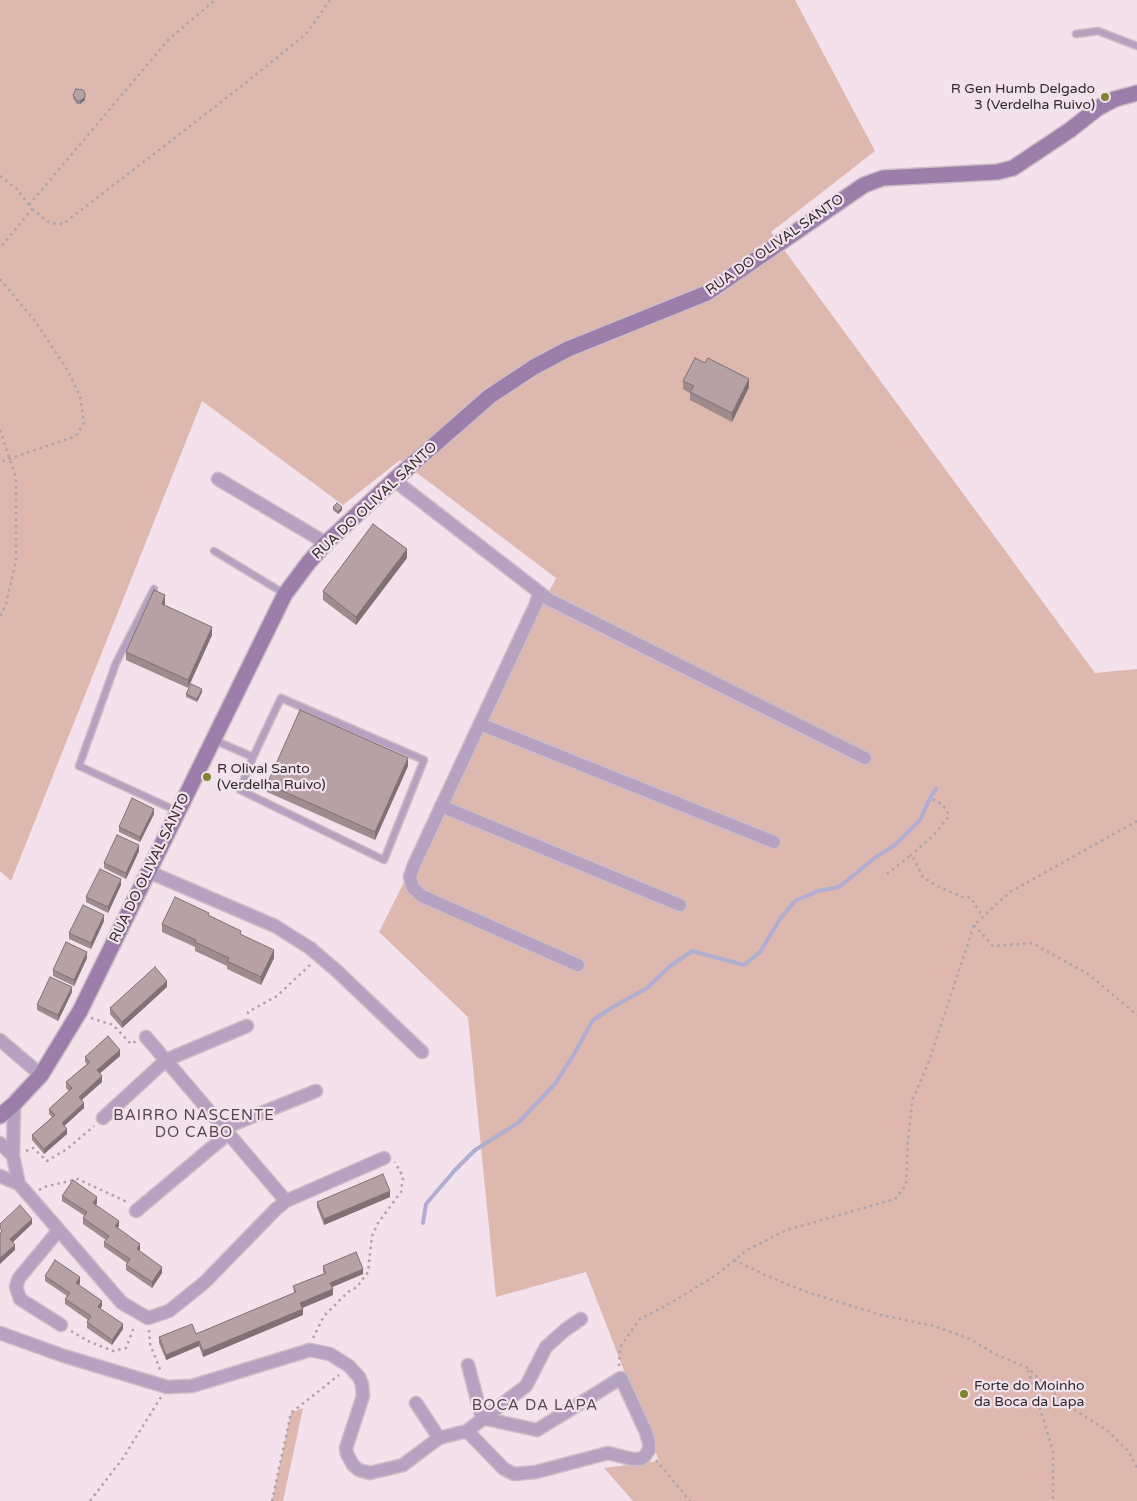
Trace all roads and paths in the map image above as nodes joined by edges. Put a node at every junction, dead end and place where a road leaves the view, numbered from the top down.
1 (215, 0) edge
2 (330, 0) edge
3 (1076, 34) dead end
4 (1137, 46) edge
5 (1137, 93) edge
6 (0, 176) edge
7 (30, 205) junction
8 (32, 209) junction
9 (0, 248) edge
10 (0, 279) edge
11 (0, 430) edge
12 (10, 459) junction
13 (0, 462) edge
14 (218, 479) dead end
15 (394, 480) junction
16 (326, 543) junction
17 (214, 551) dead end
18 (154, 588) edge
19 (539, 593) junction
20 (285, 594) junction
21 (0, 617) edge
22 (480, 724) junction
23 (214, 740) junction
24 (253, 757) junction
25 (865, 758) dead end
26 (930, 798) dead end
27 (441, 806) junction
28 (178, 812) junction
29 (1137, 821) edge
30 (774, 842) dead end
31 (910, 856) junction
32 (148, 872) junction
33 (887, 874) dead end
34 (680, 906) dead end
35 (983, 917) junction
36 (974, 925) junction
37 (319, 956) junction
38 (578, 965) dead end
39 (77, 1015) junction
40 (1137, 1015) edge
41 (247, 1026) joint
42 (146, 1037) joint
43 (0, 1040) edge
44 (422, 1052) dead end
45 (166, 1060) junction
46 (41, 1075) junction
47 (316, 1091) dead end
48 (14, 1104) junction
49 (0, 1116) edge
50 (102, 1118) joint
51 (226, 1131) junction
52 (0, 1143) edge
53 (13, 1156) junction
54 (384, 1158) joint
55 (0, 1176) edge
56 (19, 1184) junction
57 (29, 1196) junction
58 (286, 1201) junction
59 (136, 1211) joint
60 (59, 1230) junction
61 (734, 1260) junction
62 (148, 1318) junction
63 (582, 1319) dead end
64 (61, 1325) joint
65 (134, 1327) dead end
66 (0, 1333) edge
67 (310, 1350) junction
68 (468, 1365) dead end
69 (349, 1366) junction
70 (1028, 1368) junction
71 (621, 1378) junction
72 (167, 1387) junction
73 (416, 1403) dead end
74 (482, 1418) junction
75 (467, 1431) junction
76 (439, 1438) junction
77 (649, 1450) junction
78 (1137, 1468) edge
79 (90, 1501) edge
80 (272, 1501) edge
81 (690, 1501) edge
82 (1053, 1501) edge

1 - 7 path
2 - 8 path
3 - 4 lane
5 - 15 street, RUA DO OLIVAL SANTO
6 - 7 path
7 - 8 path
8 - 9 path
10 - 12 path
11 - 12 path
12 - 13 path
12 - 21 path
14 - 16 street
15 - 16 street, RUA DO OLIVAL SANTO
15 - 19 street
16 - 20 street, RUA DO OLIVAL SANTO
17 - 20 lane
18 - 28 lane
19 - 22 street
19 - 25 street
20 - 23 street, RUA DO OLIVAL SANTO
22 - 27 street
22 - 30 street
23 - 24 lane
23 - 28 street, RUA DO OLIVAL SANTO
24 - 24 lane
26 - 31 path
27 - 34 street
27 - 38 street
28 - 32 street, RUA DO OLIVAL SANTO
29 - 35 path
31 - 33 path
31 - 35 path
32 - 37 street
32 - 39 street, RUA DO OLIVAL SANTO
35 - 36 path
36 - 40 path
36 - 61 path
37 - 41 path
37 - 44 street
39 - 42 path
39 - 46 street, RUA DO OLIVAL SANTO
41 - 45 street
42 - 45 street
43 - 46 street
45 - 50 street
45 - 51 street
46 - 48 street, RUA DO OLIVAL SANTO
47 - 51 street
48 - 49 street, RUA DO OLIVAL SANTO
48 - 53 street
50 - 53 path
51 - 58 street
51 - 59 street
52 - 53 street
53 - 56 street
54 - 58 street
54 - 67 path
55 - 56 street
56 - 57 street
57 - 59 path
57 - 60 street
58 - 62 street
60 - 62 street
60 - 64 street
61 - 70 path
61 - 71 path
62 - 72 path
63 - 74 street
64 - 65 path
66 - 72 street
67 - 69 street
67 - 72 street
68 - 74 street
69 - 76 street
69 - 80 path
70 - 78 path
70 - 82 path
71 - 74 street
71 - 77 street
72 - 79 path
73 - 76 street
74 - 75 street
75 - 76 street
75 - 77 street
77 - 81 path

